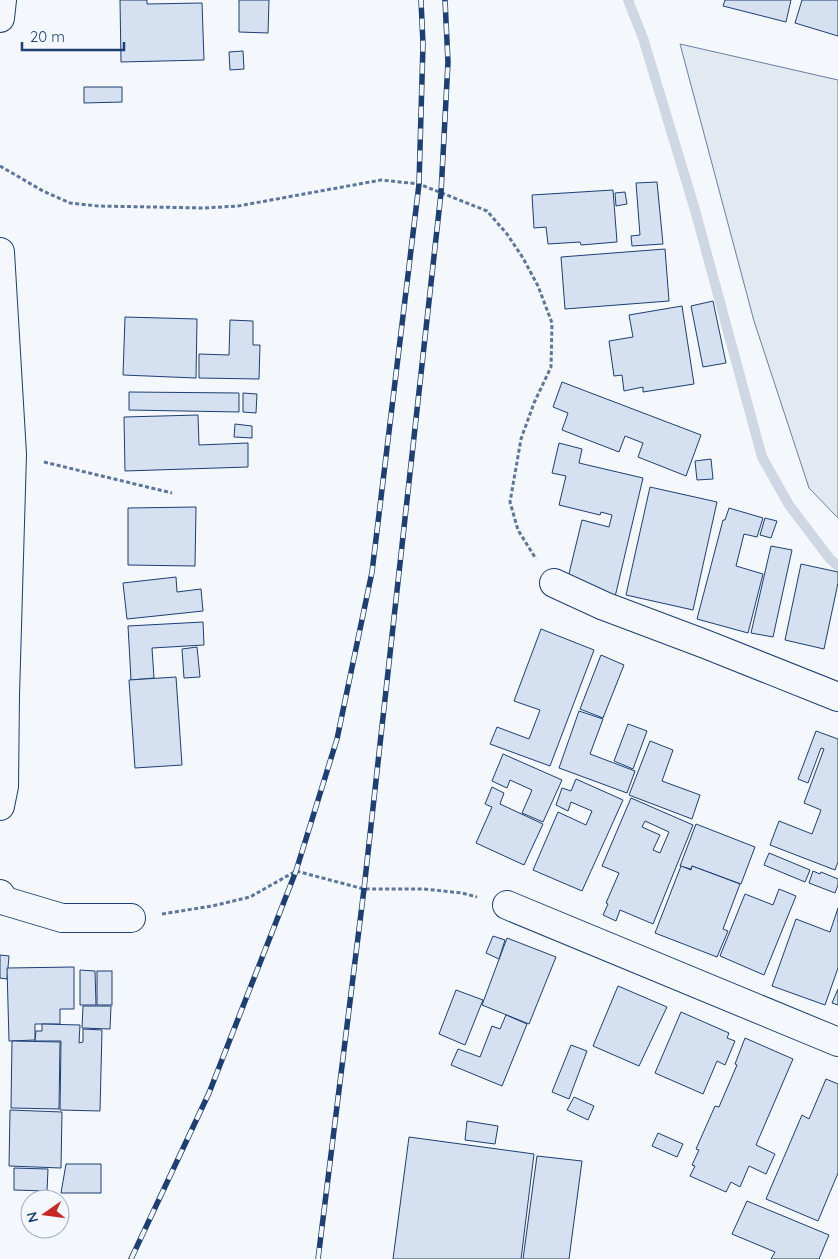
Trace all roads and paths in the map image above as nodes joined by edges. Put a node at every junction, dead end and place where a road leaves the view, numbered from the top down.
1 (2, 0) edge
2 (0, 18) edge
3 (0, 166) edge
4 (0, 252) edge
5 (12, 454) junction
6 (172, 493) dead end
7 (554, 583) joint
8 (838, 698) edge
9 (0, 806) edge
10 (0, 894) edge
11 (507, 905) joint
12 (131, 918) joint
13 (838, 1042) edge

1 - 2 street
3 - 7 path
4 - 5 street
5 - 6 path
5 - 9 street
7 - 8 street
10 - 12 street
11 - 12 path
11 - 13 street

